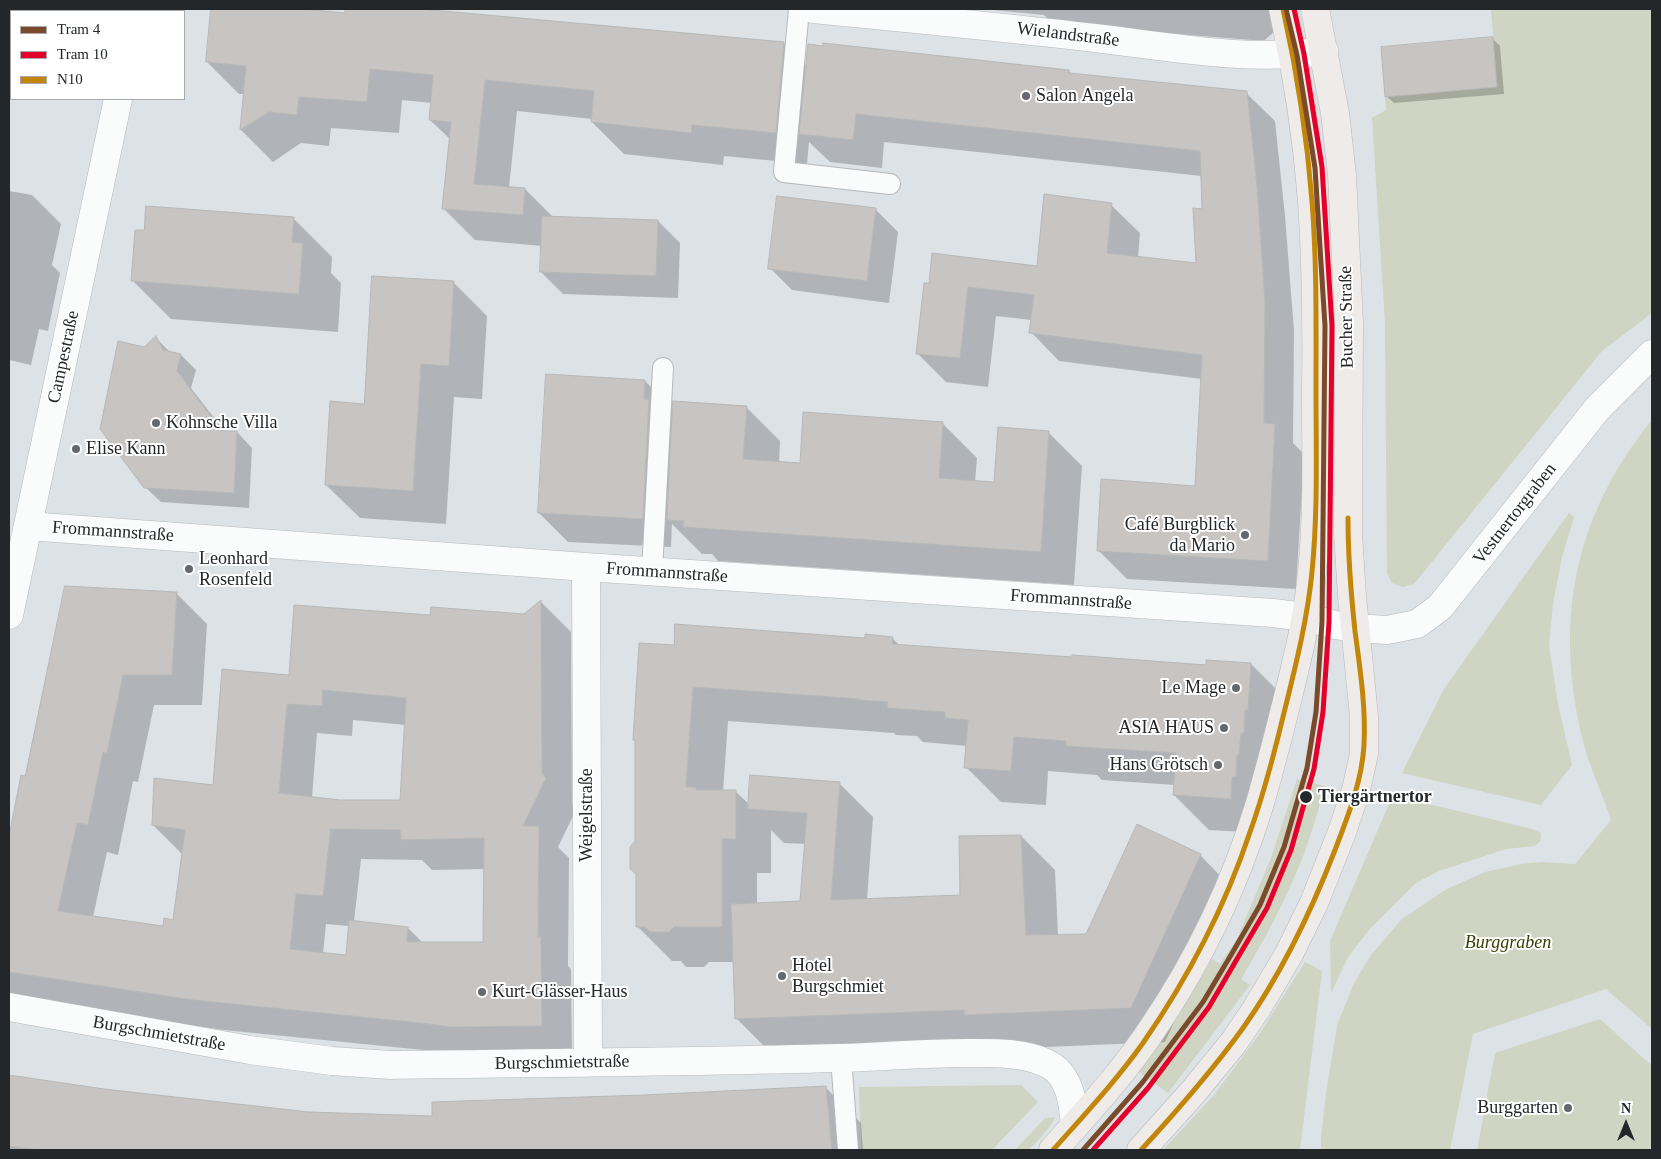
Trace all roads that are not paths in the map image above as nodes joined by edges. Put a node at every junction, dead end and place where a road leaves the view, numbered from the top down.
1 (799, 9) edge
2 (813, 9) edge
3 (1283, 9) edge
4 (1315, 9) edge
5 (1324, 52) junction
6 (1293, 55) junction
7 (118, 100) edge
8 (890, 184) dead end
9 (1652, 354) edge
10 (663, 368) dead end
11 (28, 526) junction
12 (586, 567) junction
13 (652, 572) junction
14 (9, 614) edge
15 (1305, 617) junction
16 (1355, 628) junction
17 (9, 1007) edge
18 (842, 1058) junction
19 (588, 1062) junction
20 (1075, 1125) junction
21 (848, 1150) edge
22 (1053, 1150) edge
23 (1141, 1150) edge

1 - 8 lane
2 - 6 street, Wielandstraße
3 - 6 main road, Bucher Straße
4 - 5 main road, Bucher Straße
5 - 6 street, Wielandstraße
5 - 16 main road, Bucher Straße
6 - 15 main road, Bucher Straße
7 - 11 street, Campestraße
9 - 16 street, Vestnertorgraben
10 - 13 lane
11 - 12 street, Frommannstraße
11 - 14 street, Campestraße
12 - 13 street, Frommannstraße
12 - 19 street, Weigelstraße
13 - 15 street, Frommannstraße
15 - 16 street, Vestnertorgraben
15 - 20 main road, Bucher Straße
16 - 23 main road, Bucher Straße
17 - 19 street, Burgschmietstraße
18 - 19 street, Burgschmietstraße
18 - 20 street, Burgschmietstraße
18 - 21 lane
20 - 22 main road, Bucher Straße

